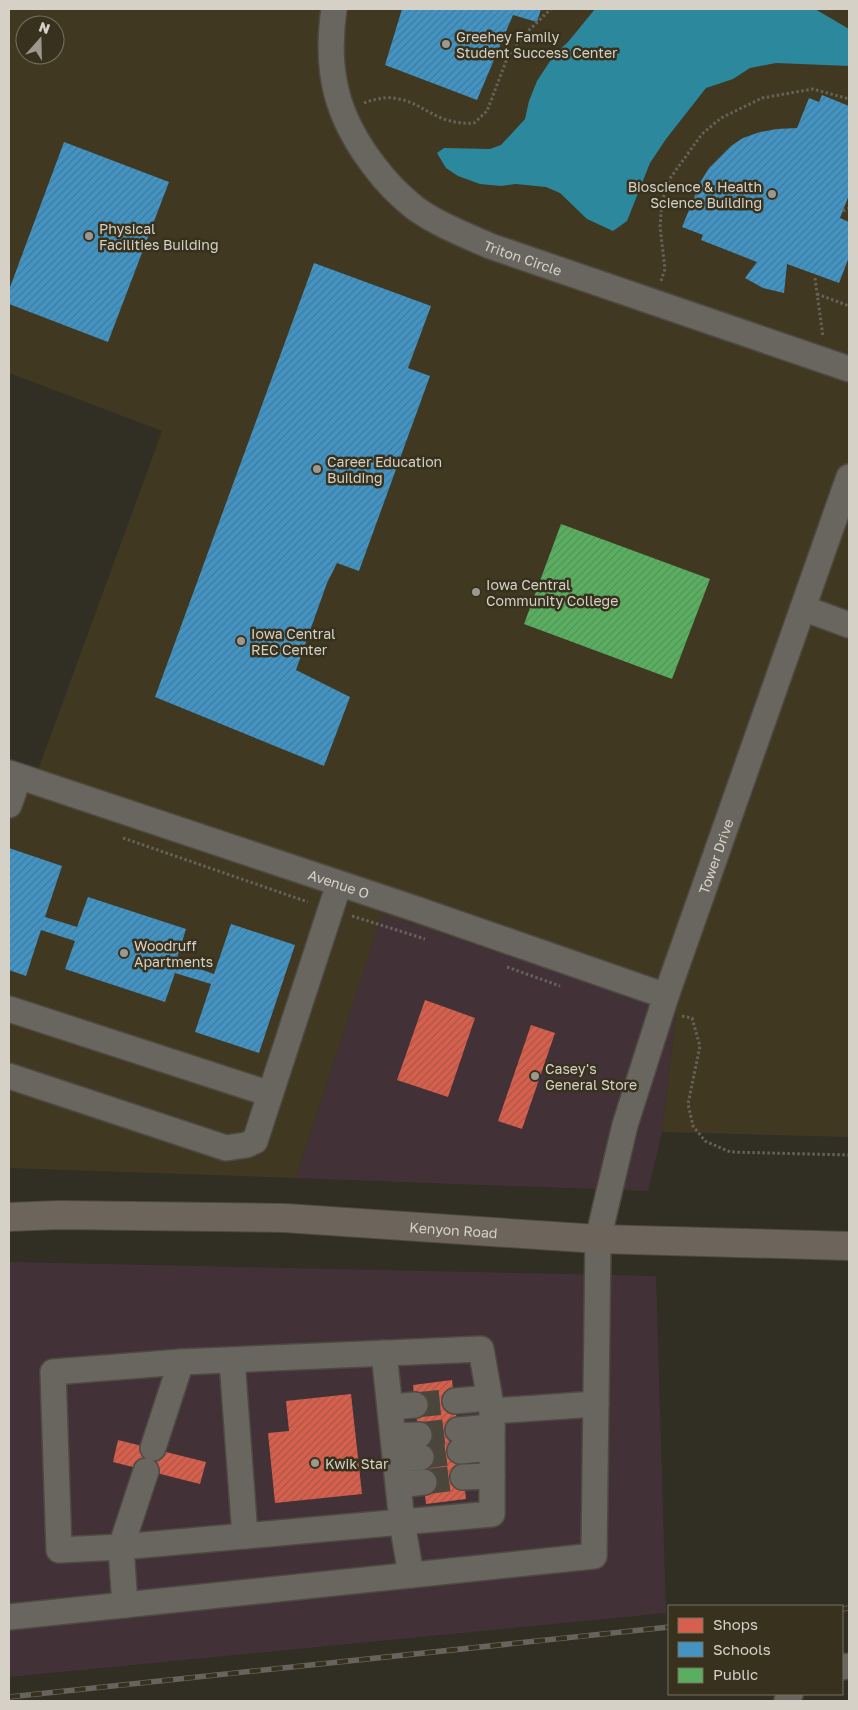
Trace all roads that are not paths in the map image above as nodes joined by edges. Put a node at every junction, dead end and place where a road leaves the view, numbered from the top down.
1 (334, 9) edge
2 (849, 369) edge
3 (849, 478) edge
4 (803, 608) junction
5 (849, 625) edge
6 (14, 775) edge
7 (9, 805) edge
8 (339, 884) junction
9 (664, 1003) junction
10 (9, 1010) edge
11 (9, 1076) edge
12 (270, 1094) junction
13 (9, 1210) edge
14 (59, 1215) junction
15 (9, 1217) edge
16 (598, 1239) junction
17 (849, 1246) edge
18 (384, 1353) junction
19 (232, 1360) junction
20 (181, 1362) junction
21 (455, 1401) tunnel mouth
22 (596, 1404) junction
23 (415, 1405) tunnel mouth
24 (390, 1407) junction
25 (491, 1421) junction
26 (459, 1441) tunnel mouth
27 (420, 1446) tunnel mouth
28 (395, 1448) junction
29 (492, 1476) junction
30 (463, 1477) tunnel mouth
31 (424, 1482) tunnel mouth
32 (399, 1486) junction
33 (402, 1522) junction
34 (245, 1536) junction
35 (121, 1547) junction
36 (411, 1575) junction
37 (125, 1605) junction
38 (9, 1617) edge

1 - 2 street, Triton Circle
3 - 4 street, Tower Drive
4 - 5 street
4 - 9 street, Tower Drive
6 - 7 street
6 - 8 street, Avenue O
8 - 9 street, Avenue O
8 - 12 street
9 - 16 street, Tower Drive
10 - 12 street
11 - 12 street
13 - 14 main road, Kenyon Road
14 - 15 main road, Kenyon Road
14 - 16 main road, Kenyon Road
16 - 17 main road, Kenyon Road
16 - 22 street, Tower Drive
18 - 19 street
18 - 24 street
18 - 25 street
19 - 20 street
19 - 34 street
20 - 35 street
20 - 35 street
21 - 25 street
22 - 25 street
22 - 36 street, Tower Drive
23 - 24 street
24 - 28 street
25 - 26 street
25 - 29 street
27 - 28 street
28 - 32 street
29 - 30 street
29 - 33 street
31 - 32 street
32 - 33 street
33 - 34 street
33 - 36 street
34 - 35 street
35 - 37 street
36 - 37 street
37 - 38 street

